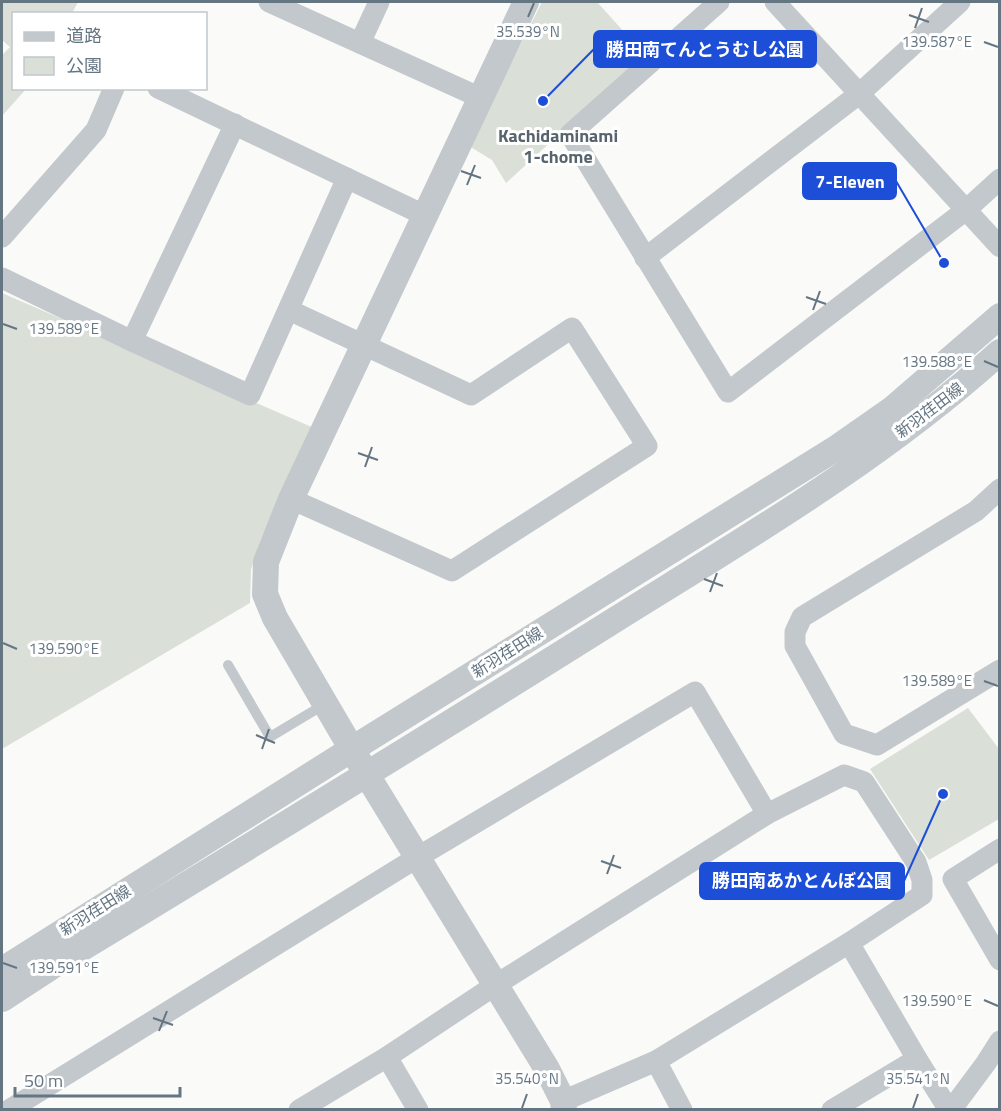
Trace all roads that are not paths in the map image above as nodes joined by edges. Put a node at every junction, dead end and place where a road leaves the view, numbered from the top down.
1 (269, 2) edge
2 (379, 2) edge
3 (526, 2) edge
4 (719, 2) edge
5 (775, 2) edge
6 (960, 2) edge
7 (360, 42) junction
8 (113, 90) edge
9 (162, 90) edge
10 (859, 94) junction
11 (481, 98) junction
12 (235, 124) junction
13 (347, 178) junction
14 (999, 179) edge
15 (966, 210) junction
16 (424, 215) junction
17 (2, 237) edge
18 (999, 247) edge
19 (645, 258) junction
20 (2, 278) edge
21 (289, 309) junction
22 (999, 316) edge
23 (132, 341) junction
24 (364, 344) junction
25 (999, 352) edge
26 (999, 489) edge
27 (291, 499) junction
28 (228, 665) dead end
29 (999, 670) edge
30 (325, 704) junction
31 (352, 749) junction
32 (368, 775) junction
33 (767, 814) junction
34 (999, 849) edge
35 (418, 857) junction
36 (849, 943) junction
37 (999, 960) edge
38 (2, 970) edge
39 (497, 984) junction
40 (2, 999) edge
41 (999, 1041) edge
42 (387, 1058) junction
43 (917, 1059) junction
44 (656, 1061) junction
45 (993, 1067) edge
46 (563, 1105) edge
47 (9, 1110) edge
48 (299, 1110) edge
49 (418, 1110) edge
50 (682, 1110) edge
51 (832, 1110) edge
52 (950, 1110) edge

1 - 7 street
2 - 7 street
3 - 11 street
4 - 19 street
5 - 10 street
6 - 10 street
7 - 11 street
8 - 17 street
9 - 12 street
10 - 15 street
10 - 19 street
11 - 16 street
12 - 13 street
12 - 23 street
13 - 16 street
13 - 21 street
14 - 15 street
15 - 18 street
15 - 19 street
16 - 24 street
20 - 23 street
21 - 23 street
21 - 24 street
22 - 31 street, 新羽荏田線
24 - 27 street
24 - 27 street
25 - 32 street, 新羽荏田線
26 - 29 street
27 - 30 street
28 - 30 lane
30 - 31 street
31 - 32 street
31 - 38 street, 新羽荏田線
32 - 35 street
32 - 40 street, 新羽荏田線
33 - 35 street
33 - 36 street
33 - 39 street
34 - 37 street
35 - 39 street
35 - 47 street
36 - 43 street
36 - 44 street
39 - 42 street
39 - 46 street
41 - 45 street
42 - 48 street
42 - 49 street
43 - 51 street
43 - 52 street
44 - 46 street
44 - 50 street
45 - 52 street

